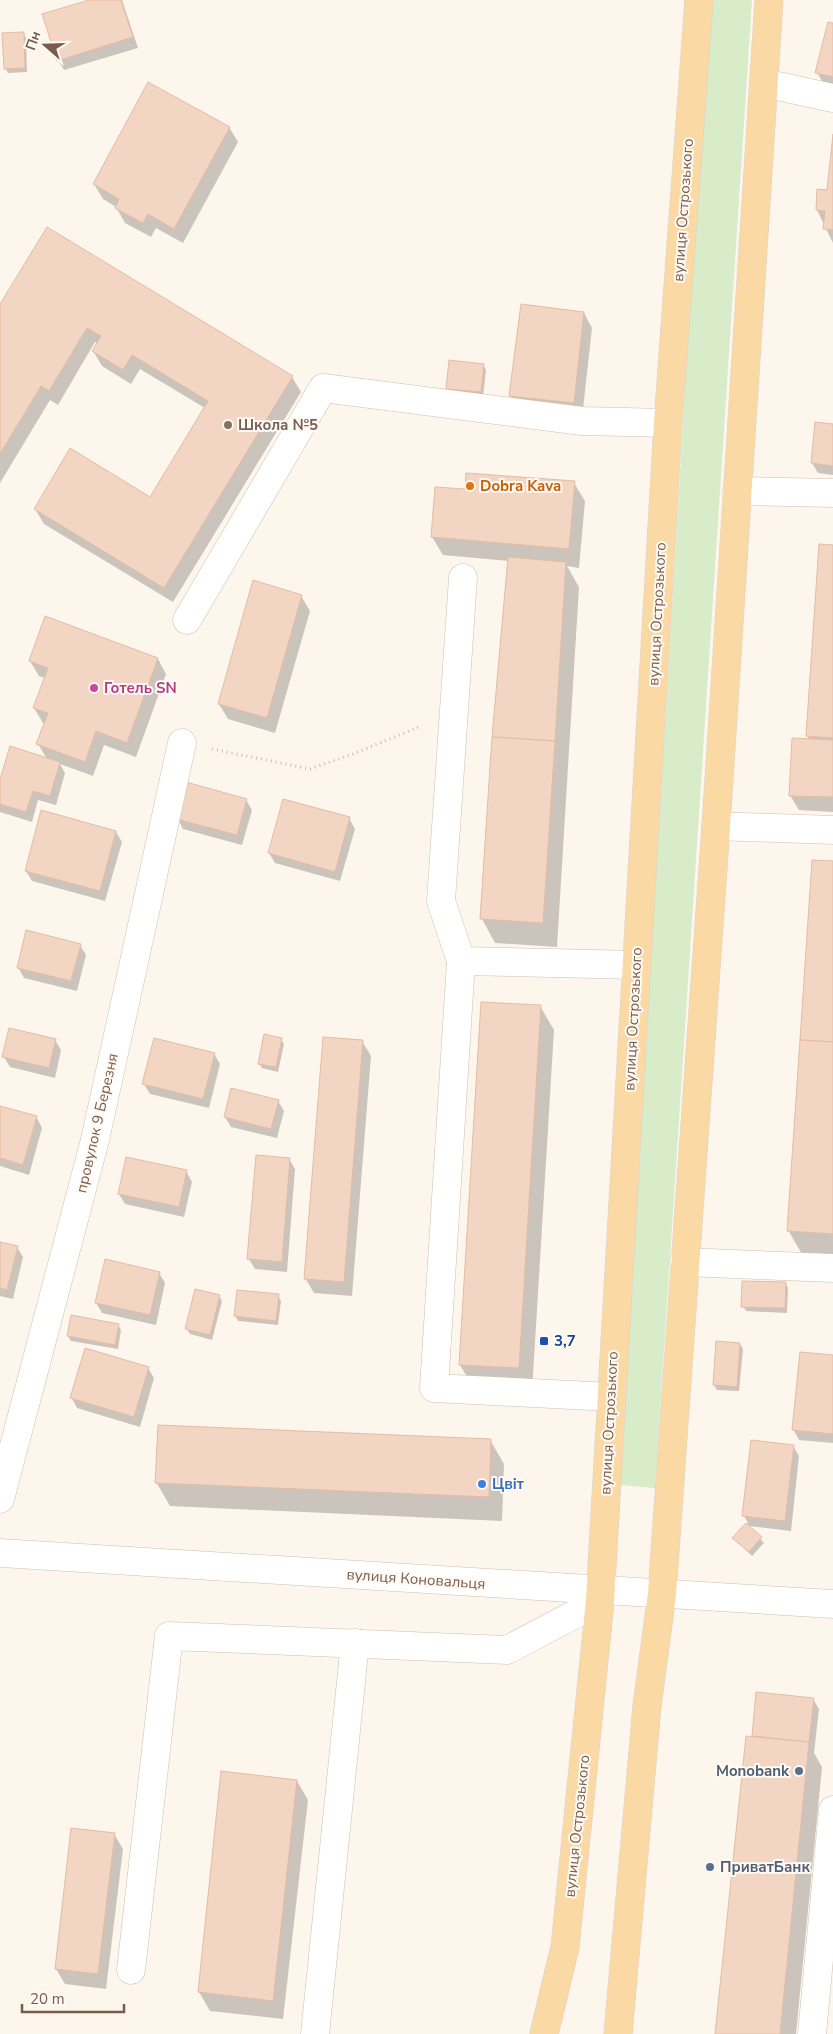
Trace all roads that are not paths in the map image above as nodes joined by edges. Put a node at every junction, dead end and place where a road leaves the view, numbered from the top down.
1 (699, 0) edge
2 (769, 0) edge
3 (764, 83) junction
4 (833, 98) edge
5 (668, 423) junction
6 (736, 491) junction
7 (833, 493) edge
8 (463, 578) dead end
9 (186, 620) dead end
10 (182, 743) road end
11 (716, 826) junction
12 (833, 830) edge
13 (461, 961) junction
14 (636, 964) junction
15 (684, 1262) junction
16 (833, 1268) edge
17 (611, 1398) junction
18 (0, 1499) edge
19 (0, 1553) edge
20 (662, 1594) junction
21 (600, 1596) junction
22 (833, 1604) edge
23 (355, 1643) junction
24 (833, 1810) edge
25 (564, 1947) junction
26 (132, 1970) dead end
27 (315, 2034) edge
28 (544, 2034) edge
29 (564, 2034) edge
30 (618, 2034) edge
31 (812, 2034) edge

1 - 5 main road, вулиця Острозького
2 - 3 main road
3 - 4 street
3 - 6 main road
5 - 9 street
5 - 14 main road, вулиця Острозького
6 - 7 street
6 - 11 main road
8 - 13 street
10 - 18 street, провулок 9 Березня
11 - 12 street
11 - 15 main road
13 - 14 street
13 - 17 street
14 - 17 main road, вулиця Острозького
15 - 16 street
15 - 20 main road
17 - 21 main road, вулиця Острозького
19 - 21 street, вулиця Коновальця
20 - 21 street, вулиця Коновальця
20 - 22 street, вулиця Коновальця
20 - 30 main road
21 - 23 street
21 - 25 main road, вулиця Острозького
23 - 26 street
23 - 27 street
24 - 31 street
25 - 28 main road, вулиця Острозького
25 - 29 main road

